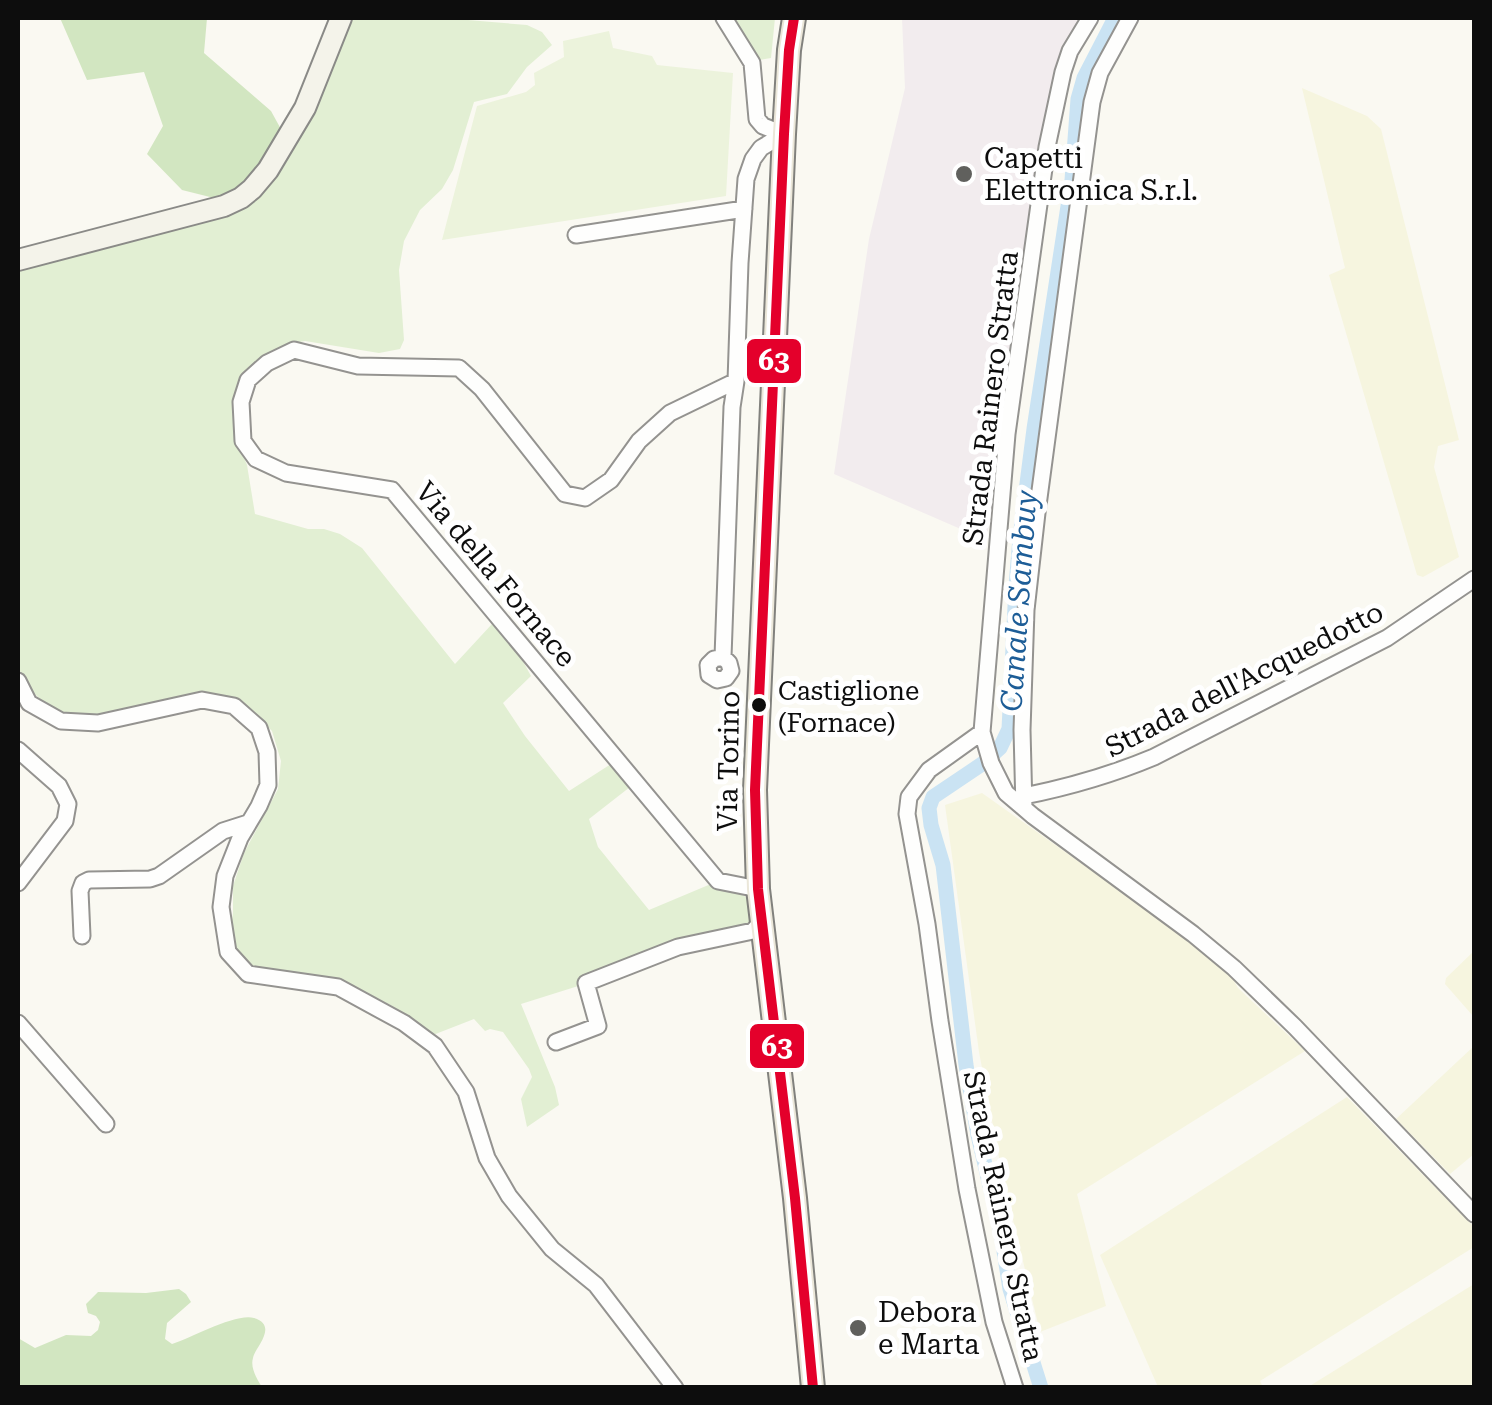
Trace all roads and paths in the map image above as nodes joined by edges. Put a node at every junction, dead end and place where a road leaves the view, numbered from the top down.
1 (342, 18) edge
2 (724, 18) edge
3 (794, 18) edge
4 (1090, 18) edge
5 (1130, 18) edge
6 (784, 134) junction
7 (744, 209) junction
8 (576, 234) dead end
9 (18, 260) edge
10 (736, 381) junction
11 (1474, 579) edge
12 (723, 658) dead end
13 (18, 681) edge
14 (982, 732) junction
15 (18, 750) edge
16 (1024, 802) junction
17 (248, 823) junction
18 (18, 883) edge
19 (758, 889) junction
20 (762, 921) junction
21 (82, 936) dead end
22 (18, 1023) edge
23 (556, 1042) dead end
24 (106, 1124) dead end
25 (1474, 1214) edge
26 (674, 1388) edge
27 (813, 1388) edge
28 (1014, 1388) edge

1 - 9 street
2 - 6 street
3 - 6 main road, Via Torino
4 - 14 street, Strada Rainero Stratta
5 - 16 street
6 - 7 street
6 - 19 main road, Via Torino
7 - 8 street
7 - 10 street
10 - 12 street
10 - 19 street, Via della Fornace
11 - 16 street, Strada dell'Acquedotto
13 - 17 street
14 - 16 street, Strada Rainero Stratta
14 - 28 street, Strada Rainero Stratta
15 - 18 street
16 - 25 street, Strada Rainero Stratta
17 - 21 street
17 - 26 street
19 - 20 main road, Via Torino
20 - 23 street
20 - 27 main road, Via Torino
22 - 24 street

